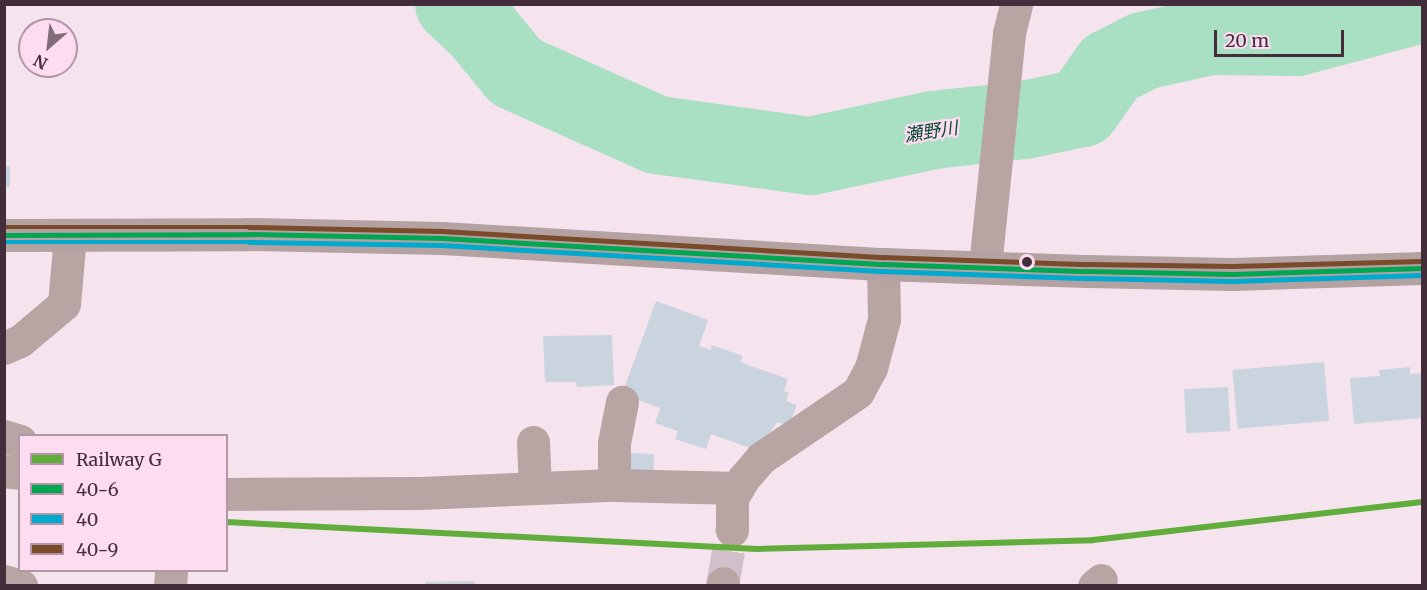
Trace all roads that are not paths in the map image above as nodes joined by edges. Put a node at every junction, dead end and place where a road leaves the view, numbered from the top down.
1 (1012, 19) edge
2 (4, 235) edge
3 (70, 235) junction
4 (883, 264) junction
5 (985, 266) junction
6 (1422, 268) edge
7 (4, 348) edge
8 (622, 402) dead end
9 (533, 442) dead end
10 (614, 485) junction
11 (535, 488) junction
12 (738, 488) junction
13 (228, 494) edge
14 (732, 530) tunnel mouth
15 (4, 581) edge
16 (21, 585) edge

1 - 5 street
2 - 3 highway
3 - 4 highway
3 - 7 street
4 - 5 highway
4 - 12 street
5 - 6 highway
8 - 10 street
9 - 11 street
10 - 11 street
10 - 12 street
11 - 13 street
12 - 14 street
15 - 16 street

